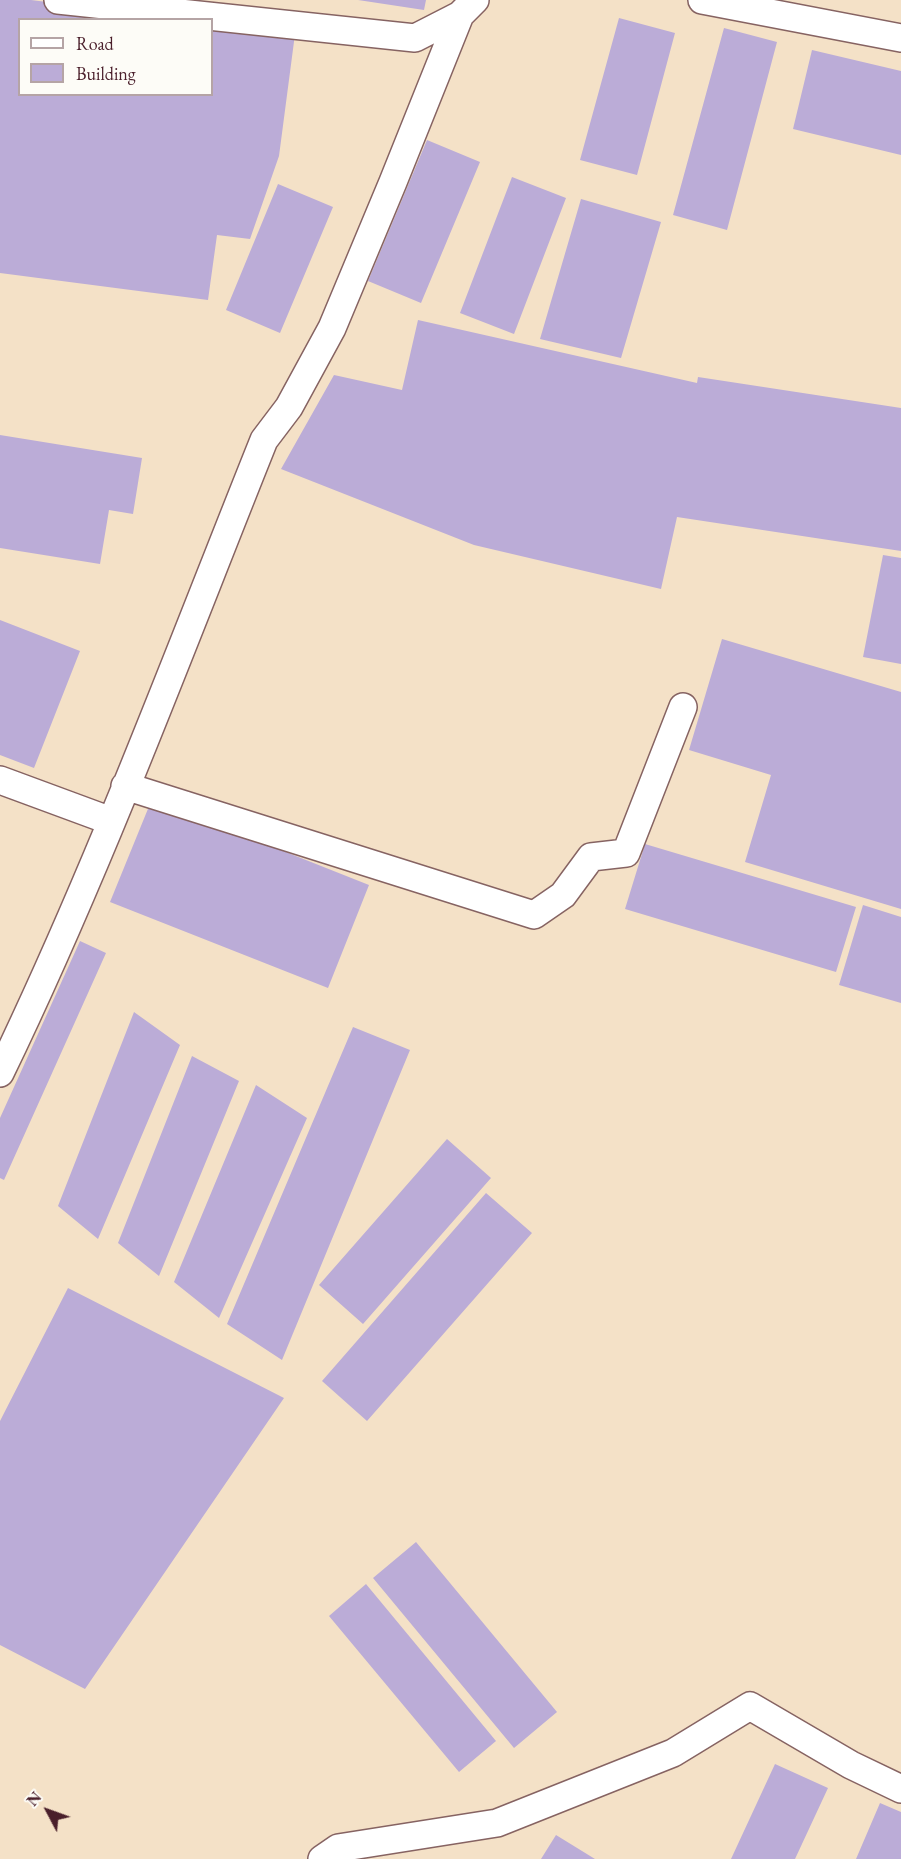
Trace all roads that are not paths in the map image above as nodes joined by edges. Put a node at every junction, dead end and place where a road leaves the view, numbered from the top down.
1 (58, 0) edge
2 (702, 0) edge
3 (468, 8) edge
4 (901, 38) edge
5 (683, 707) dead end
6 (0, 780) edge
7 (125, 786) junction
8 (111, 821) junction
9 (0, 1073) edge
10 (901, 1789) edge
11 (322, 1859) edge

1 - 3 street
2 - 4 street
3 - 7 street
5 - 7 street
6 - 8 street
7 - 8 street
8 - 9 street
10 - 11 street

